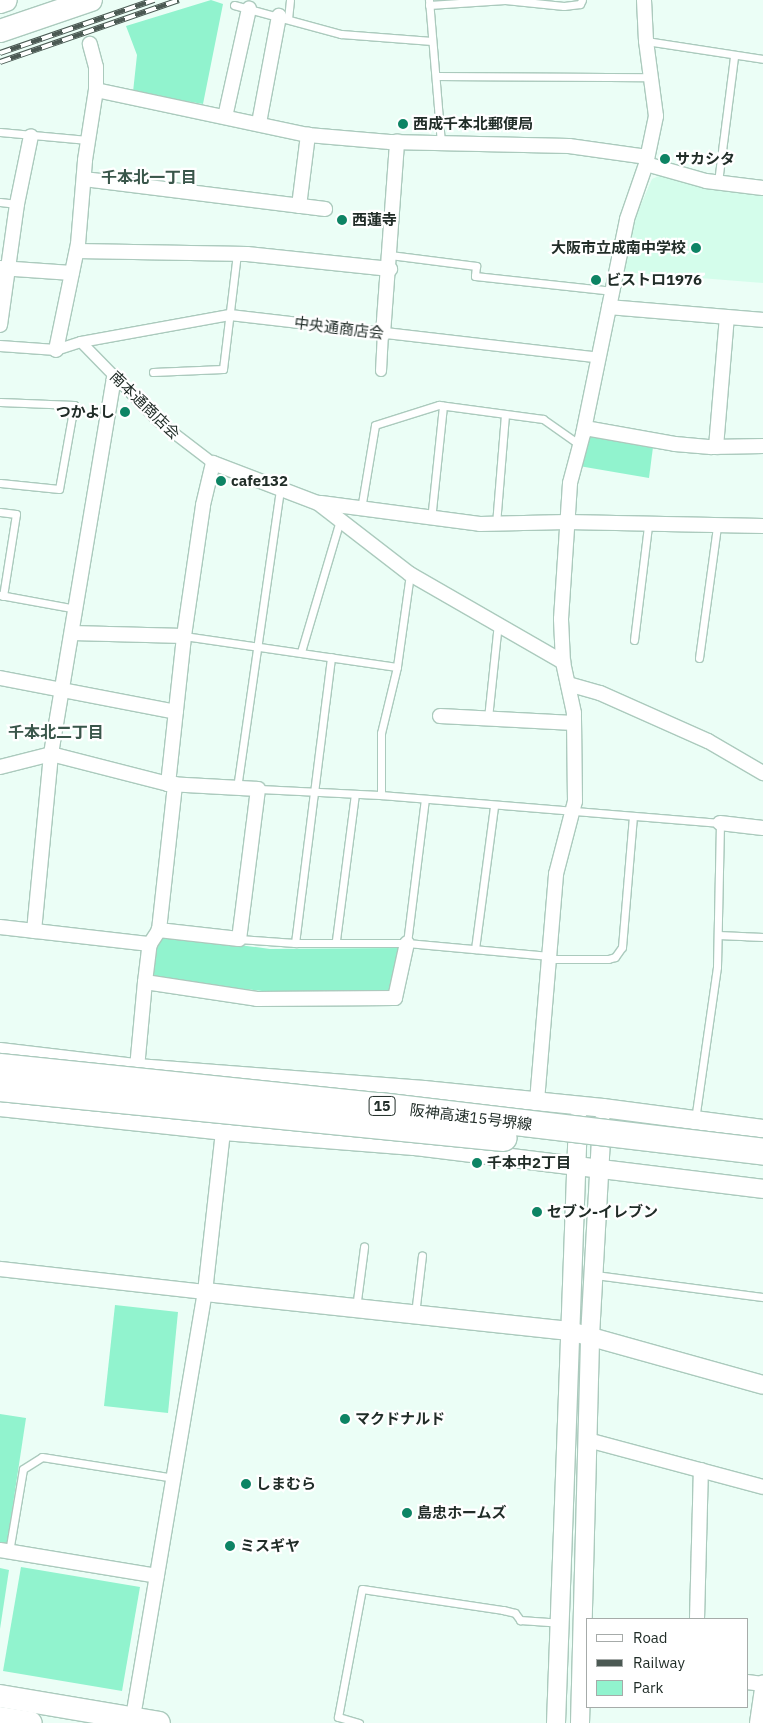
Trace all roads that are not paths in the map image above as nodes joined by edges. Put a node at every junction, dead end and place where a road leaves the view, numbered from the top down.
1 (91, 0) edge
2 (290, 0) edge
3 (582, 0) edge
4 (644, 0) edge
5 (429, 3) edge
6 (234, 4) dead end
7 (249, 9) junction
8 (283, 17) junction
9 (0, 31) edge
10 (432, 41) junction
11 (646, 41) junction
12 (90, 44) dead end
13 (734, 56) junction
14 (763, 59) edge
15 (436, 76) junction
16 (651, 77) junction
17 (96, 90) junction
18 (225, 117) junction
19 (259, 123) junction
20 (0, 132) edge
21 (308, 135) junction
22 (32, 136) junction
23 (88, 140) junction
24 (398, 142) junction
25 (441, 143) junction
26 (646, 160) junction
27 (84, 178) junction
28 (718, 182) junction
29 (763, 188) edge
30 (0, 202) edge
31 (17, 204) junction
32 (299, 206) junction
33 (325, 209) dead end
34 (77, 251) junction
35 (237, 254) junction
36 (390, 262) junction
37 (4, 269) edge
38 (72, 273) junction
39 (613, 291) junction
40 (609, 307) junction
41 (230, 315) junction
42 (727, 317) junction
43 (763, 320) edge
44 (0, 325) edge
45 (383, 334) junction
46 (81, 342) junction
47 (0, 346) edge
48 (56, 350) junction
49 (599, 358) junction
50 (153, 372) dead end
51 (381, 372) dead end
52 (114, 376) junction
53 (0, 402) edge
54 (443, 406) junction
55 (505, 414) junction
56 (584, 428) junction
57 (580, 445) junction
58 (763, 446) edge
59 (716, 447) junction
60 (213, 463) junction
61 (0, 483) edge
62 (280, 490) junction
63 (318, 503) junction
64 (361, 509) junction
65 (0, 512) edge
66 (340, 519) junction
67 (431, 520) junction
68 (567, 522) junction
69 (496, 524) junction
70 (648, 526) junction
71 (717, 526) junction
72 (763, 526) edge
73 (410, 574) junction
74 (2, 595) edge
75 (76, 609) junction
76 (498, 623) junction
77 (72, 633) junction
78 (184, 636) junction
79 (634, 640) dead end
80 (256, 644) junction
81 (301, 652) junction
82 (331, 656) junction
83 (699, 658) dead end
84 (563, 662) junction
85 (397, 667) junction
86 (0, 678) edge
87 (568, 684) junction
88 (62, 689) junction
89 (176, 712) junction
90 (440, 716) dead end
91 (488, 718) junction
92 (574, 722) junction
93 (51, 754) junction
94 (0, 767) edge
95 (763, 773) edge
96 (172, 784) junction
97 (237, 788) junction
98 (258, 789) junction
99 (316, 792) junction
100 (355, 794) junction
101 (381, 796) junction
102 (425, 800) junction
103 (494, 806) junction
104 (572, 813) junction
105 (633, 816) junction
106 (720, 823) junction
107 (763, 828) edge
108 (0, 927) edge
109 (159, 930) junction
110 (34, 931) junction
111 (718, 935) junction
112 (763, 937) edge
113 (239, 939) junction
114 (336, 940) junction
115 (407, 942) junction
116 (296, 943) junction
117 (150, 944) junction
118 (476, 949) junction
119 (549, 957) junction
120 (145, 982) junction
121 (0, 1052) edge
122 (0, 1067) edge
123 (137, 1068) junction
124 (0, 1088) edge
125 (536, 1101) junction
126 (578, 1106) junction
127 (0, 1107) edge
128 (603, 1108) junction
129 (695, 1121) junction
130 (763, 1129) edge
131 (223, 1131) junction
132 (763, 1152) edge
133 (576, 1166) junction
134 (763, 1168) edge
135 (600, 1169) junction
136 (763, 1189) edge
137 (364, 1247) dead end
138 (422, 1255) dead end
139 (0, 1269) edge
140 (594, 1275) junction
141 (205, 1292) junction
142 (763, 1297) edge
143 (356, 1308) junction
144 (415, 1314) junction
145 (570, 1331) junction
146 (590, 1336) junction
147 (763, 1385) edge
148 (588, 1440) junction
149 (701, 1470) junction
150 (174, 1478) junction
151 (763, 1487) edge
152 (5, 1551) edge
153 (157, 1576) junction
154 (697, 1618) edge
155 (560, 1623) junction
156 (584, 1656) edge
157 (748, 1682) edge
158 (763, 1683) edge
159 (0, 1696) edge
160 (0, 1718) edge
161 (338, 1720) edge
162 (132, 1721) edge
163 (30, 1723) edge
164 (158, 1723) edge
165 (360, 1723) edge
166 (556, 1723) edge
167 (580, 1723) edge
168 (758, 1723) edge

1 - 9 main road
2 - 8 lane
3 - 5 lane
4 - 11 street
5 - 10 lane
6 - 7 lane
7 - 8 lane
7 - 18 street
8 - 10 lane
8 - 19 street
10 - 15 lane
11 - 13 lane
11 - 16 street
12 - 17 street
13 - 14 lane
13 - 28 lane
15 - 16 lane
15 - 25 lane
16 - 26 street
17 - 18 street
17 - 23 street
18 - 19 street
19 - 21 street
20 - 22 lane
21 - 24 street
21 - 32 street
22 - 23 lane
22 - 31 street
23 - 27 street
24 - 25 street
24 - 36 street
25 - 26 street
26 - 28 street
26 - 39 street
27 - 32 street
27 - 34 street
28 - 29 street
30 - 31 lane
31 - 37 street
32 - 33 street
34 - 35 street
34 - 38 street
35 - 36 street
35 - 41 lane
36 - 39 lane
36 - 45 street
37 - 38 street
37 - 44 street
38 - 48 street
39 - 40 street
40 - 42 street
40 - 49 street
41 - 45 street, 中央通商店会
41 - 46 street, 中央通商店会
41 - 50 lane
42 - 43 street
42 - 59 street
45 - 49 street, 中央通商店会
45 - 51 street
46 - 48 street, 中央通商店会
46 - 52 street, 南本通商店会
47 - 48 street
49 - 56 street
52 - 60 street, 南本通商店会
52 - 75 street
53 - 61 lane
54 - 55 lane
54 - 64 lane
54 - 67 lane
55 - 57 lane
55 - 69 lane
56 - 57 street
56 - 59 street
57 - 68 street
58 - 59 street
60 - 62 street
60 - 78 street
62 - 63 street
62 - 80 lane
63 - 64 street
63 - 66 street
64 - 67 street
65 - 74 lane
66 - 73 street
66 - 81 lane
67 - 69 street
68 - 69 street
68 - 70 street
68 - 84 street
70 - 71 street
70 - 79 lane
71 - 72 street
71 - 83 lane
73 - 76 street
73 - 85 lane
74 - 75 lane
75 - 77 street
76 - 84 street
76 - 91 lane
77 - 78 street
77 - 88 street
78 - 80 lane
78 - 89 street
80 - 81 lane
80 - 97 lane
81 - 82 lane
82 - 85 lane
82 - 99 lane
84 - 87 street
85 - 101 lane
86 - 88 street
87 - 92 street
87 - 95 street
88 - 89 street
88 - 93 street
89 - 96 street
90 - 91 street
91 - 92 street
92 - 104 street
93 - 94 street
93 - 96 street
93 - 110 street
96 - 97 street
96 - 109 street
97 - 98 street
98 - 99 lane
98 - 113 street
99 - 100 lane
99 - 116 lane
100 - 101 lane
100 - 114 lane
101 - 102 lane
102 - 103 lane
102 - 115 lane
103 - 104 lane
103 - 118 lane
104 - 105 lane
104 - 119 street
105 - 106 lane
105 - 119 lane
106 - 107 street
106 - 111 lane
108 - 110 street
109 - 113 street
109 - 117 street
110 - 117 street
111 - 112 lane
111 - 129 lane
113 - 116 lane
114 - 115 lane
114 - 116 lane
115 - 118 lane
115 - 120 street
117 - 120 street
118 - 119 lane
119 - 125 street
120 - 123 street
121 - 123 street
122 - 132 highway, 阪神高速15号堺線 / 15, bridge
123 - 125 street
124 - 134 highway, 阪神高速15号堺線 / 15, bridge
125 - 126 street
126 - 128 street
126 - 133 street
127 - 131 street
128 - 129 street
128 - 135 street
129 - 130 street
131 - 133 street
131 - 141 street
133 - 135 street
133 - 145 street
135 - 136 street
135 - 140 street
137 - 143 lane
138 - 144 lane
139 - 141 street
140 - 142 lane
140 - 146 street
141 - 143 street
141 - 150 street
143 - 144 street
144 - 145 street
145 - 146 street
145 - 155 street
146 - 147 street
146 - 148 street
148 - 149 street
148 - 156 street
149 - 151 street
149 - 154 street
150 - 152 lane
150 - 153 street
152 - 153 street
153 - 162 street
155 - 161 lane
155 - 166 street
156 - 167 street
157 - 158 street
158 - 168 street
159 - 162 main road
160 - 163 main road
161 - 165 lane
162 - 164 main road

